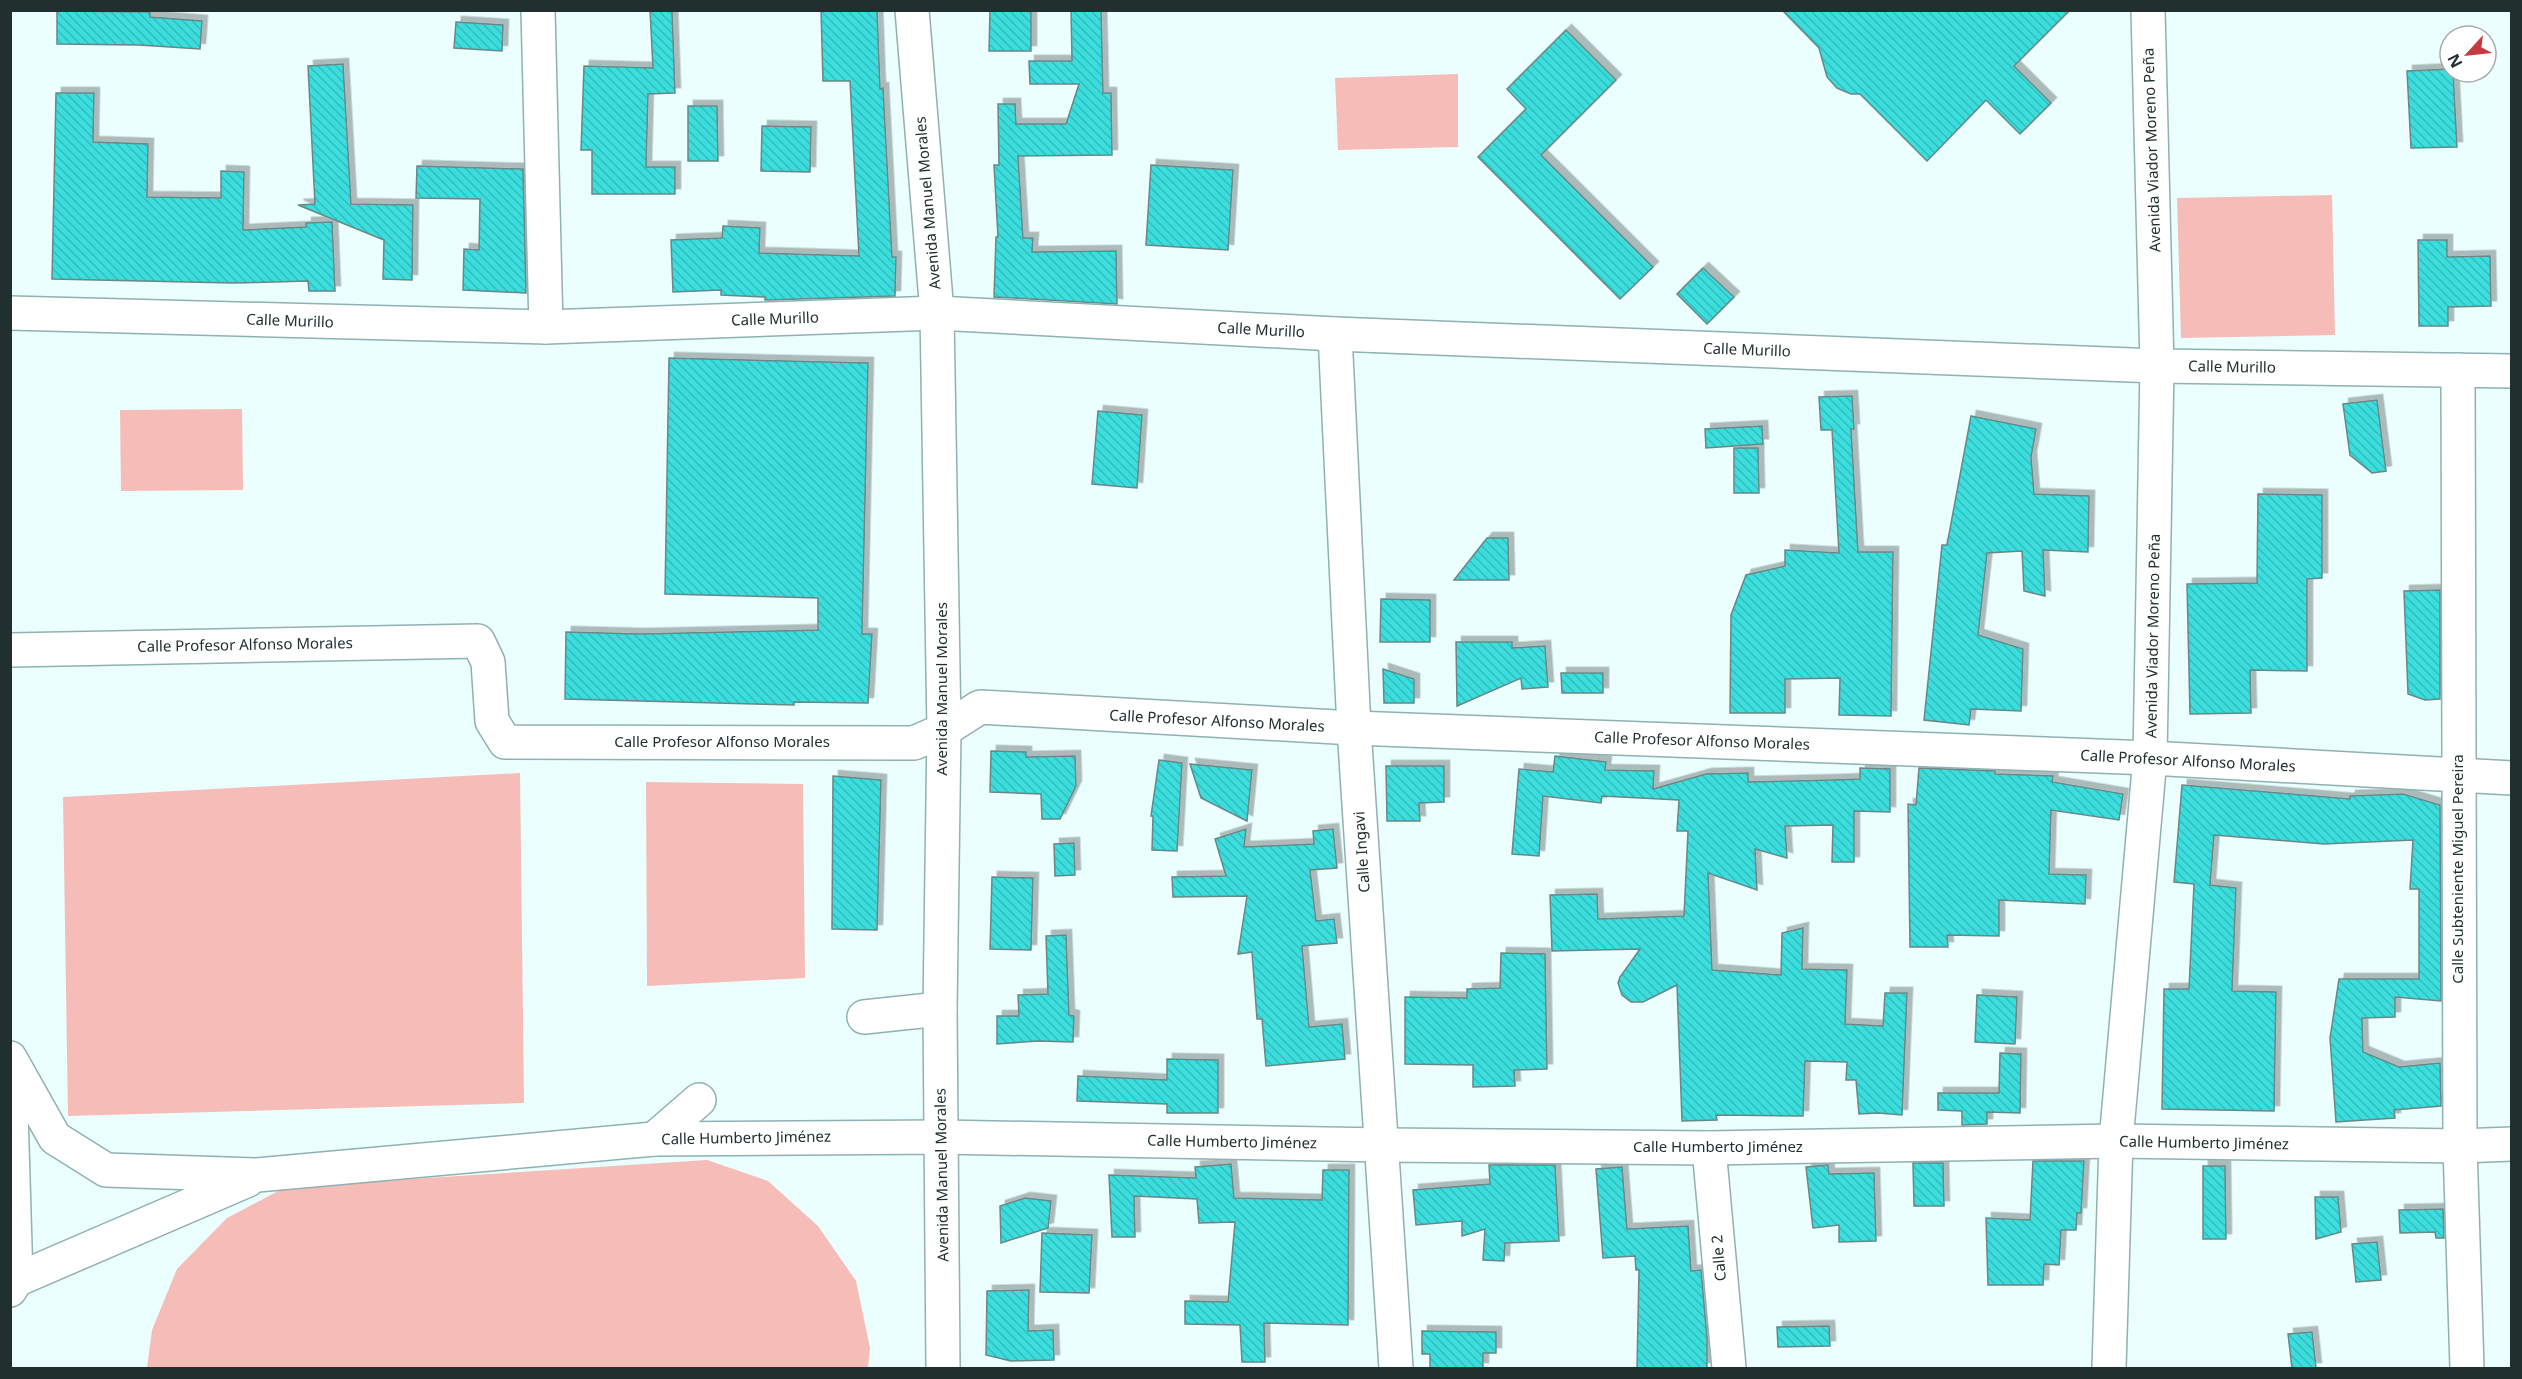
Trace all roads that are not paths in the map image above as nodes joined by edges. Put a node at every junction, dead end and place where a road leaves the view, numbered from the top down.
1 (538, 10) edge
2 (912, 10) edge
3 (2148, 10) edge
4 (10, 313) edge
5 (937, 313) junction
6 (546, 327) junction
7 (1335, 334) junction
8 (2157, 366) junction
9 (2458, 370) junction
10 (2511, 371) edge
11 (10, 650) edge
12 (1354, 728) junction
13 (944, 730) junction
14 (2150, 758) junction
15 (2457, 776) junction
16 (2511, 778) edge
17 (940, 1009) junction
18 (864, 1017) dead end
19 (10, 1058) edge
20 (10, 1078) edge
21 (699, 1100) dead end
22 (941, 1137) junction
23 (654, 1139) junction
24 (2116, 1142) junction
25 (2511, 1144) edge
26 (1383, 1145) junction
27 (2460, 1146) junction
28 (1709, 1148) junction
29 (257, 1175) junction
30 (13, 1285) edge
31 (943, 1368) edge
32 (1396, 1368) edge
33 (1729, 1368) edge
34 (2109, 1368) edge
35 (2467, 1368) edge

1 - 6 street
2 - 5 street, Avenida Manuel Morales
3 - 8 street, Avenida Viador Moreno Peña
4 - 6 street, Calle Murillo
5 - 6 street, Calle Murillo
5 - 7 street, Calle Murillo
5 - 13 street, Avenida Manuel Morales
7 - 8 street, Calle Murillo
7 - 12 street, Calle Ingavi
8 - 9 street, Calle Murillo
8 - 14 street, Avenida Viador Moreno Peña
9 - 10 street, Calle Murillo
9 - 15 street, Calle Subteniente Miguel Pereira
11 - 13 street, Calle Profesor Alfonso Morales
12 - 13 street, Calle Profesor Alfonso Morales
12 - 14 street, Calle Profesor Alfonso Morales
12 - 26 street, Calle Ingavi
13 - 17 street, Avenida Manuel Morales
14 - 15 street, Calle Profesor Alfonso Morales
14 - 24 street, Avenida Viador Moreno Peña
15 - 16 street, Calle Profesor Alfonso Morales
15 - 27 street, Calle Subteniente Miguel Pereira
17 - 18 street
17 - 22 street, Avenida Manuel Morales
19 - 29 street, Calle Humberto Jiménez
20 - 30 street
21 - 23 street
22 - 23 street, Calle Humberto Jiménez
22 - 26 street, Calle Humberto Jiménez
22 - 31 street, Avenida Manuel Morales
23 - 29 street, Calle Humberto Jiménez
24 - 27 street, Calle Humberto Jiménez
24 - 28 street, Calle Humberto Jiménez
24 - 34 street, Avenida Viador Moreno Peña
25 - 27 street, Calle Humberto Jiménez
26 - 28 street, Calle Humberto Jiménez
26 - 32 street, Calle Ingavi
27 - 35 street, Calle Subteniente Miguel Pereira
28 - 33 street, Calle 2
29 - 30 street

